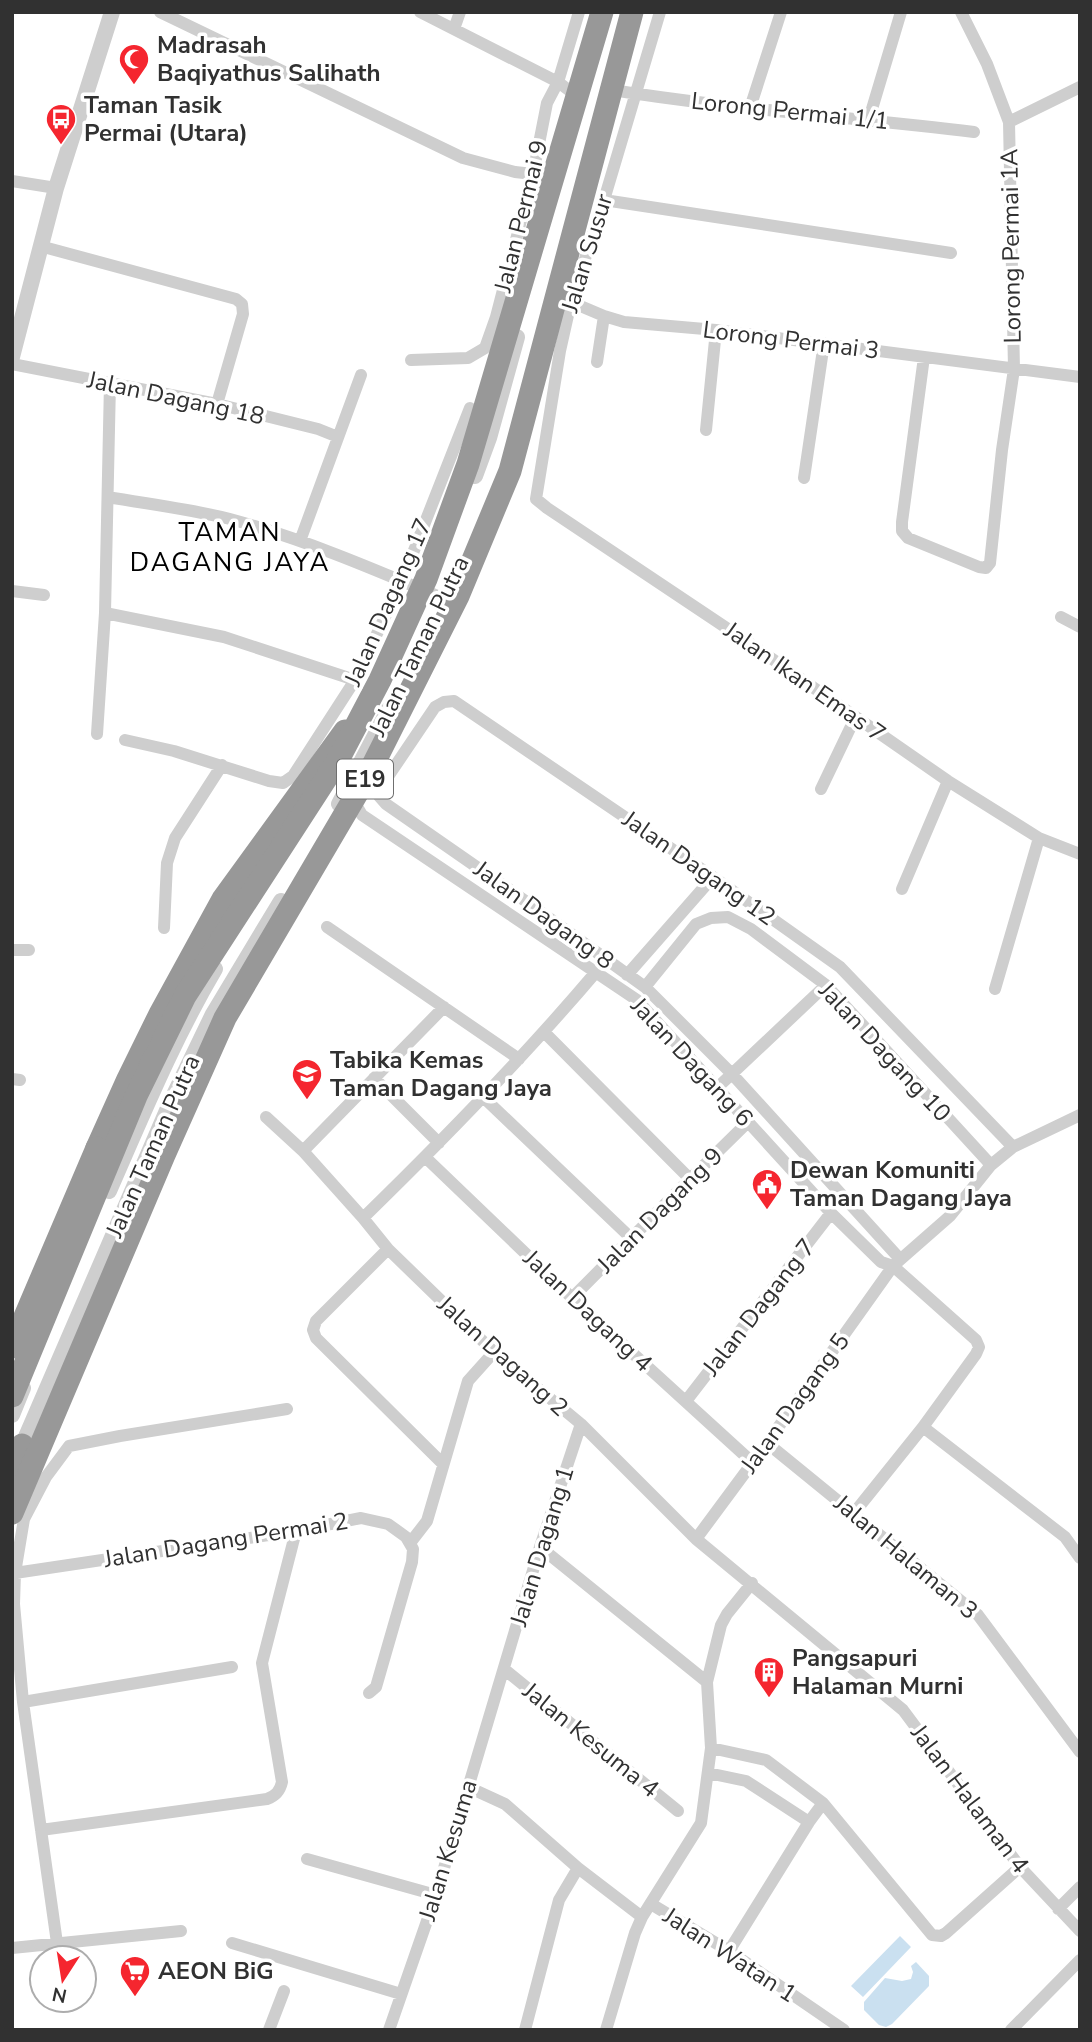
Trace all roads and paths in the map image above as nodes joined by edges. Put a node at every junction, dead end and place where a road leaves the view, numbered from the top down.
1 (112, 12) edge
2 (160, 12) edge
3 (420, 12) edge
4 (460, 12) edge
5 (579, 12) edge
6 (602, 12) edge
7 (608, 12) edge
8 (630, 12) edge
9 (660, 12) edge
10 (781, 12) edge
11 (901, 12) edge
12 (961, 12) edge
13 (454, 29) junction
14 (588, 78) junction
15 (558, 82) junction
16 (1080, 87) edge
17 (605, 89) junction
18 (635, 94) junction
19 (579, 108) junction
20 (750, 108) junction
21 (869, 119) junction
22 (1009, 122) junction
23 (974, 132) dead end
24 (533, 174) junction
25 (12, 181) edge
26 (56, 188) junction
27 (604, 200) junction
28 (40, 246) junction
29 (951, 253) dead end
30 (571, 302) junction
31 (604, 316) junction
32 (716, 330) junction
33 (824, 343) junction
34 (12, 357) edge
35 (923, 357) junction
36 (411, 360) dead end
37 (597, 362) dead end
38 (12, 364) edge
39 (1014, 369) junction
40 (361, 375) dead end
41 (1080, 377) edge
42 (110, 383) junction
43 (217, 404) junction
44 (470, 408) dead end
45 (706, 430) dead end
46 (338, 437) junction
47 (804, 478) dead end
48 (108, 497) junction
49 (536, 499) joint
50 (300, 541) junction
51 (402, 581) junction
52 (12, 591) edge
53 (429, 593) junction
54 (44, 595) dead end
55 (447, 600) junction
56 (105, 613) junction
57 (1060, 617) dead end
58 (1080, 628) edge
59 (355, 680) junction
60 (381, 681) junction
61 (855, 718) junction
62 (97, 734) dead end
63 (125, 740) dead end
64 (222, 765) junction
65 (948, 781) junction
66 (349, 783) junction
67 (821, 789) dead end
68 (379, 796) joint
69 (333, 815) junction
70 (362, 815) junction
71 (1039, 838) junction
72 (259, 850) junction
73 (1080, 854) edge
74 (713, 877) junction
75 (902, 889) dead end
76 (327, 927) dead end
77 (164, 928) dead end
78 (12, 950) edge
79 (29, 950) dead end
80 (596, 972) junction
81 (627, 975) junction
82 (826, 985) junction
83 (645, 988) junction
84 (995, 989) dead end
85 (194, 1004) junction
86 (444, 1007) junction
87 (544, 1032) junction
88 (520, 1059) junction
89 (732, 1074) junction
90 (374, 1078) junction
91 (718, 1087) junction
92 (483, 1097) junction
93 (1080, 1115) edge
94 (266, 1117) dead end
95 (748, 1122) junction
96 (439, 1143) junction
97 (1013, 1147) junction
98 (303, 1151) junction
99 (425, 1157) junction
100 (991, 1165) junction
101 (690, 1179) junction
102 (831, 1213) junction
103 (363, 1218) junction
104 (631, 1238) junction
105 (388, 1249) junction
106 (897, 1262) junction
107 (572, 1298) junction
108 (50, 1326) junction
109 (12, 1332) edge
110 (12, 1347) edge
111 (494, 1352) junction
112 (12, 1371) edge
113 (17, 1392) edge
114 (686, 1401) junction
115 (288, 1409) dead end
116 (12, 1415) edge
117 (581, 1424) junction
118 (923, 1427) junction
119 (768, 1443) junction
120 (22, 1445) junction
121 (752, 1462) junction
122 (443, 1464) junction
123 (12, 1471) edge
124 (12, 1495) edge
125 (12, 1513) edge
126 (854, 1513) junction
127 (296, 1531) junction
128 (696, 1539) junction
129 (410, 1542) junction
130 (540, 1547) junction
131 (1080, 1559) edge
132 (15, 1573) junction
133 (752, 1583) junction
134 (232, 1667) dead end
135 (504, 1669) junction
136 (707, 1682) junction
137 (369, 1693) dead end
138 (23, 1702) junction
139 (711, 1748) junction
140 (1080, 1752) edge
141 (708, 1773) junction
142 (468, 1787) junction
143 (823, 1803) junction
144 (678, 1811) dead end
145 (809, 1822) junction
146 (41, 1830) junction
147 (307, 1858) dead end
148 (1020, 1867) junction
149 (578, 1868) junction
150 (1080, 1887) edge
151 (436, 1895) junction
152 (651, 1904) junction
153 (1058, 1909) junction
154 (642, 1917) junction
155 (181, 1931) dead end
156 (1080, 1931) edge
157 (57, 1943) junction
158 (232, 1943) dead end
159 (12, 1948) edge
160 (729, 1951) junction
161 (1080, 1959) edge
162 (284, 1991) dead end
163 (401, 1994) junction
164 (269, 2030) edge
165 (389, 2030) edge
166 (525, 2030) edge
167 (606, 2030) edge
168 (844, 2030) edge
169 (1011, 2030) edge

1 - 26 street
2 - 24 street
3 - 13 street
4 - 13 street
5 - 15 street, Jalan Permai 9
6 - 113 highway, E19, bridge
7 - 14 street, Jalan Taman Putra
8 - 17 street, Jalan Taman Putra
8 - 125 highway, E19, bridge
9 - 18 street, Jalan Susur
10 - 20 street
11 - 21 street
12 - 22 street, Lorong Permai 1A
13 - 15 street
14 - 15 street
14 - 19 street, Jalan Taman Putra
15 - 19 street
15 - 24 street, Jalan Permai 9
16 - 22 street, Lorong Permai 1A
17 - 18 street, Lorong Permai 1/1
17 - 55 street, Jalan Taman Putra
18 - 20 street, Lorong Permai 1/1
18 - 27 street, Jalan Susur
19 - 53 street, Jalan Taman Putra
20 - 21 street, Lorong Permai 1/1
21 - 23 street, Lorong Permai 1/1
22 - 39 street, Lorong Permai 1A
24 - 36 street, Jalan Permai 9
25 - 26 street
26 - 28 street
27 - 29 street
27 - 30 street, Jalan Susur
28 - 34 street
28 - 43 street
30 - 31 street, Lorong Permai 3
30 - 49 street, Jalan Susur
31 - 32 street, Lorong Permai 3
31 - 37 street
32 - 33 street, Lorong Permai 3
32 - 45 street
33 - 35 street, Lorong Permai 3
33 - 47 street
35 - 39 street, Lorong Permai 3
35 - 39 street, Lorong Permai 1A
38 - 42 street, Jalan Dagang 18
39 - 41 street, Lorong Permai 3
40 - 46 street
42 - 43 street, Jalan Dagang 18
42 - 48 street
43 - 46 street, Jalan Dagang 18
44 - 51 street, Jalan Dagang 17
46 - 50 street
48 - 50 street
48 - 56 street
49 - 61 street, Jalan Ikan Emas 7
50 - 51 street
51 - 53 street
51 - 59 street, Jalan Dagang 17
52 - 54 street
53 - 55 street
53 - 60 street, Jalan Taman Putra
55 - 66 street, Jalan Taman Putra
56 - 59 street
56 - 62 street
57 - 58 street
59 - 64 street, Jalan Dagang 17
60 - 72 highway
60 - 85 street, Jalan Taman Putra
61 - 65 street, Jalan Ikan Emas 7
61 - 67 street
63 - 64 street
64 - 77 street
65 - 71 street, Jalan Ikan Emas 7
65 - 75 street
66 - 69 street, Jalan Taman Putra
66 - 70 street
68 - 74 street, Jalan Dagang 12
68 - 81 street, Jalan Dagang 8
69 - 70 street
69 - 120 street, Jalan Taman Putra
70 - 80 street, Jalan Dagang 6
71 - 73 street, Jalan Ikan Emas 7
71 - 84 street
72 - 85 highway
72 - 110 highway, bridge
74 - 81 street
74 - 97 street, Jalan Dagang 12
76 - 86 street
78 - 79 street
80 - 87 street
80 - 91 street, Jalan Dagang 6
81 - 83 street, Jalan Dagang 8
82 - 83 street, Jalan Dagang 10
82 - 89 street
82 - 100 street, Jalan Dagang 10
83 - 89 street, Jalan Dagang 8
85 - 108 street, Jalan Taman Putra
86 - 88 street
86 - 90 street
87 - 88 street
87 - 101 street
88 - 92 street
89 - 91 street
89 - 106 street, Jalan Dagang 8
90 - 96 street
90 - 98 street
91 - 95 street, Jalan Dagang 6
92 - 96 street
92 - 104 street
93 - 97 street
94 - 98 street, Jalan Dagang 2
95 - 101 street, Jalan Dagang 9
95 - 102 street, Jalan Dagang 6
96 - 99 street
97 - 100 street
98 - 103 street, Jalan Dagang 2
99 - 103 street
99 - 107 street, Jalan Dagang 4
100 - 106 street
101 - 104 street, Jalan Dagang 9
102 - 106 street, Jalan Dagang 6
102 - 114 street, Jalan Dagang 7
103 - 105 street, Jalan Dagang 2
104 - 107 street, Jalan Dagang 9
105 - 111 street, Jalan Dagang 2
105 - 122 street
106 - 118 street
106 - 119 street, Jalan Dagang 5
107 - 114 street, Jalan Dagang 4
108 - 109 street
108 - 113 street, Jalan Taman Putra
111 - 117 street, Jalan Dagang 2
111 - 122 street
112 - 113 street
113 - 116 street, Jalan Taman Putra
114 - 121 street, Jalan Dagang 4
115 - 132 street
117 - 128 street, Jalan Dagang 2
117 - 130 street, Jalan Dagang 1
118 - 126 street
118 - 131 street
119 - 121 street, Jalan Dagang 5
119 - 126 street, Jalan Halaman 3
120 - 123 street, Jalan Taman Putra
120 - 124 highway
121 - 128 street, Jalan Dagang 5
122 - 129 street
126 - 140 street, Jalan Halaman 3
127 - 129 street, Jalan Dagang Permai 2
127 - 132 street, Jalan Dagang Permai 2
127 - 146 street
128 - 133 street, Jalan Dagang 2
129 - 137 street
130 - 135 street, Jalan Dagang 1
130 - 136 street
132 - 138 street
133 - 136 street
133 - 148 street, Jalan Halaman 4
134 - 138 street
135 - 142 street, Jalan Kesuma
135 - 144 street, Jalan Kesuma 4
136 - 139 street
138 - 146 street
139 - 141 street
139 - 143 street
141 - 145 street
141 - 152 street
142 - 149 street
142 - 151 street, Jalan Kesuma
143 - 145 street
143 - 148 street
145 - 160 street
146 - 157 street
147 - 151 street
148 - 153 street, Jalan Halaman 4
149 - 154 street
149 - 166 street
150 - 153 street
151 - 163 street, Jalan Kesuma
152 - 154 street
152 - 160 street, Jalan Watan 1
153 - 156 street, Jalan Halaman 4
154 - 167 street
155 - 157 street
157 - 159 street
158 - 163 street
160 - 168 street, Jalan Watan 1
161 - 169 street
162 - 164 street
163 - 165 street, Jalan Kesuma

